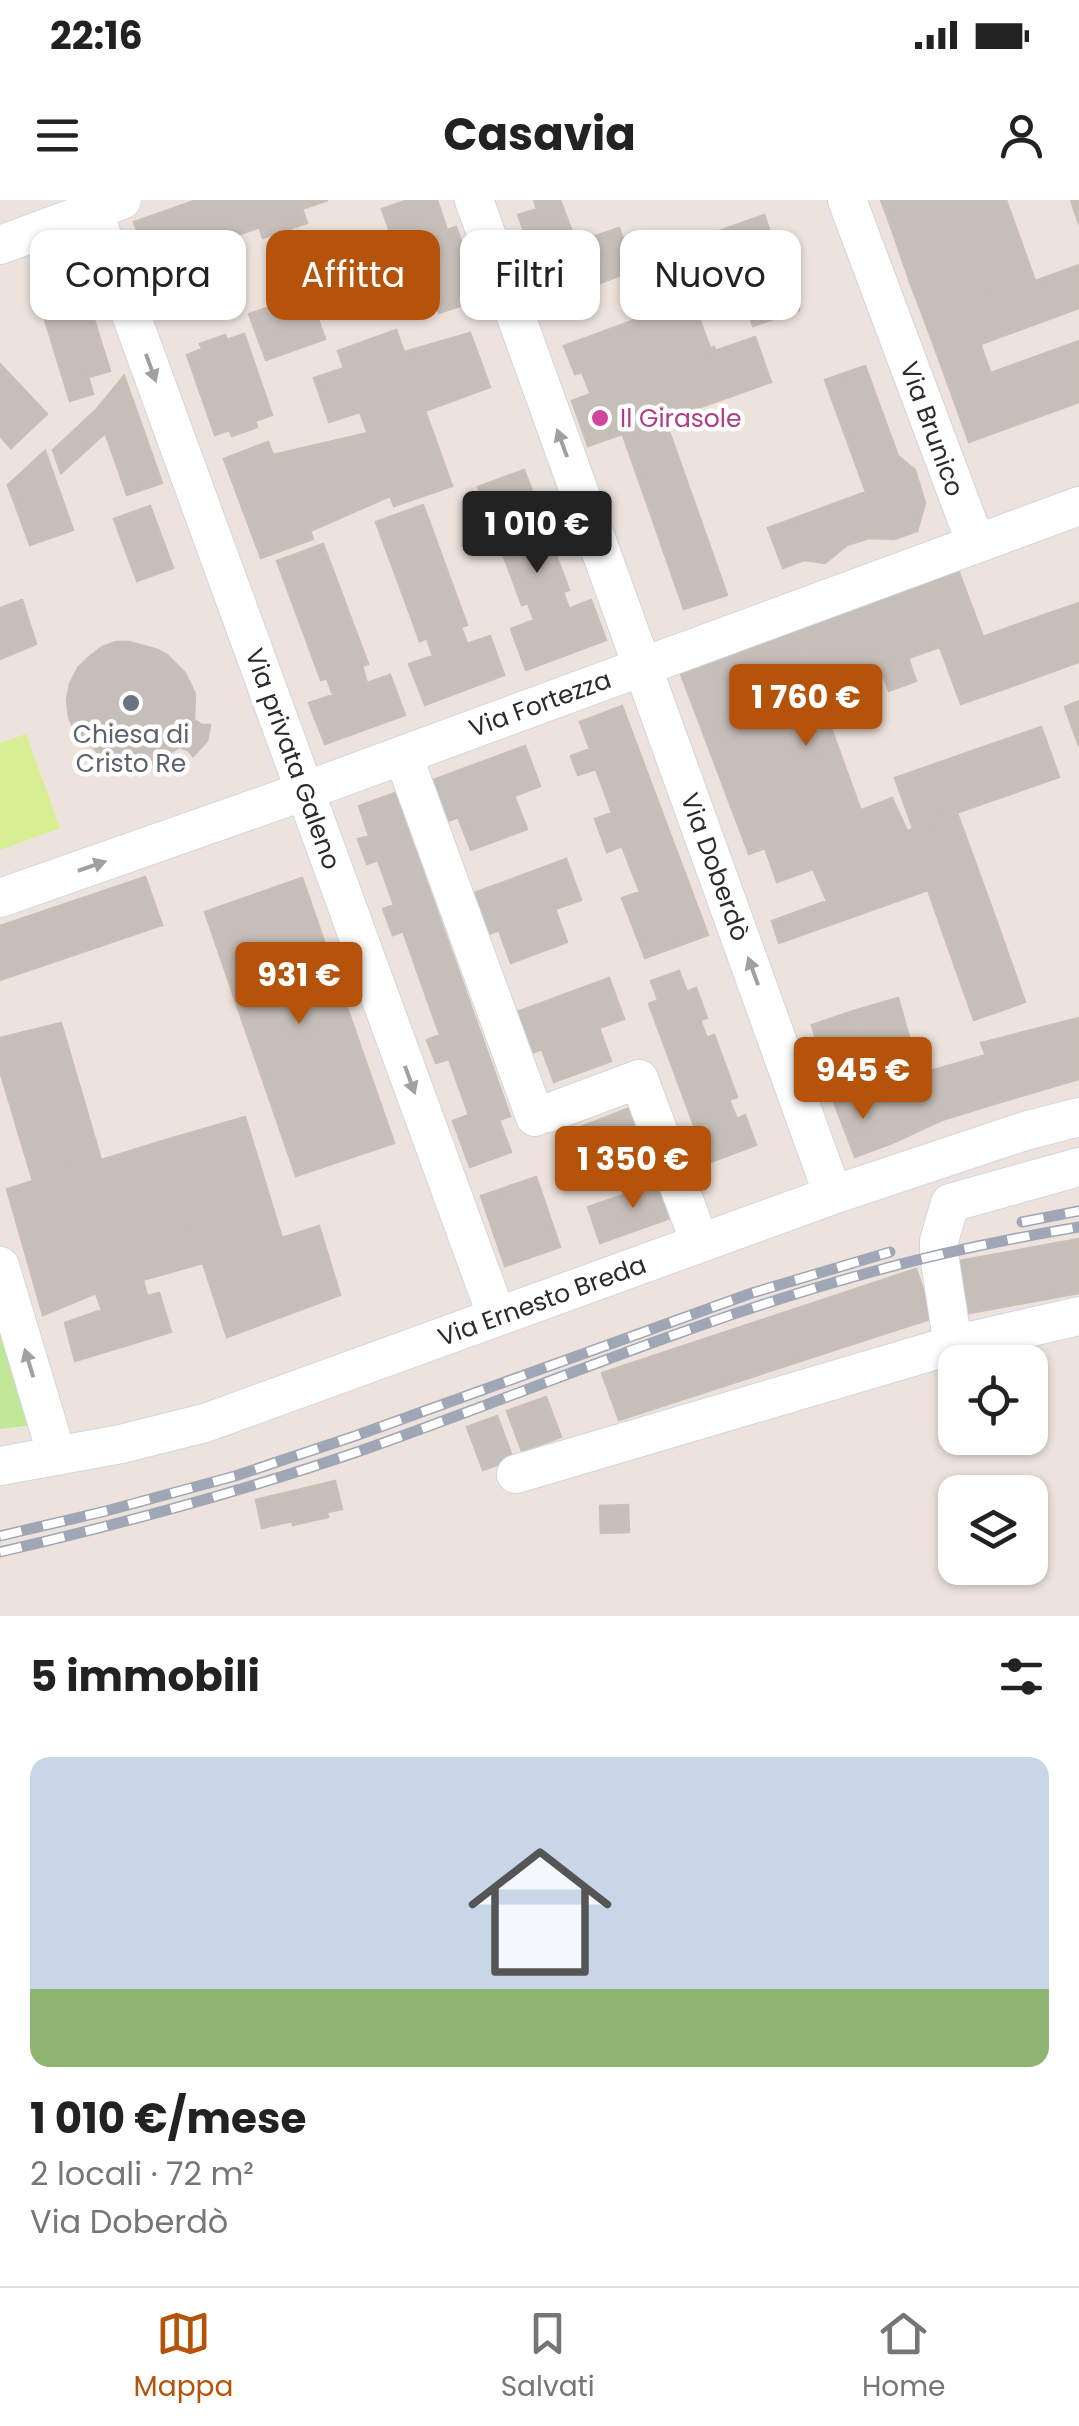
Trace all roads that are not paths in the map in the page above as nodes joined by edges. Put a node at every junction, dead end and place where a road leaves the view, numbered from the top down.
1 (474, 200) edge
2 (847, 200) edge
3 (101, 204) edge
4 (0, 245) edge
5 (1079, 506) edge
6 (976, 544) junction
7 (642, 666) junction
8 (402, 755) junction
9 (305, 791) junction
10 (0, 898) edge
11 (1079, 1117) edge
12 (1079, 1167) edge
13 (833, 1195) junction
14 (700, 1243) junction
15 (0, 1266) edge
16 (1079, 1316) edge
17 (497, 1318) junction
18 (953, 1345) joint
19 (938, 1349) edge
20 (57, 1456) junction
21 (0, 1466) edge
22 (516, 1474) dead end

7 -> 1 street, Via Doberdò
2 - 6 street, Via Brunico
3 - 4 street
3 -> 9 street, Via privata Galeno
5 - 6 street, Via Fortezza
6 - 7 street, Via Fortezza
7 - 8 street, Via Fortezza
13 -> 7 street, Via Doberdò
8 - 9 street, Via Fortezza
8 - 14 street
10 -> 9 street, Via Fortezza
9 -> 17 street, Via privata Galeno
11 - 13 street, Via Ernesto Breda
12 - 18 street
13 - 14 street, Via Ernesto Breda
14 - 17 street, Via Ernesto Breda
20 -> 15 street
16 - 18 street
17 - 20 street, Via Ernesto Breda
19 - 22 street
20 - 21 street, Via Ernesto Breda

